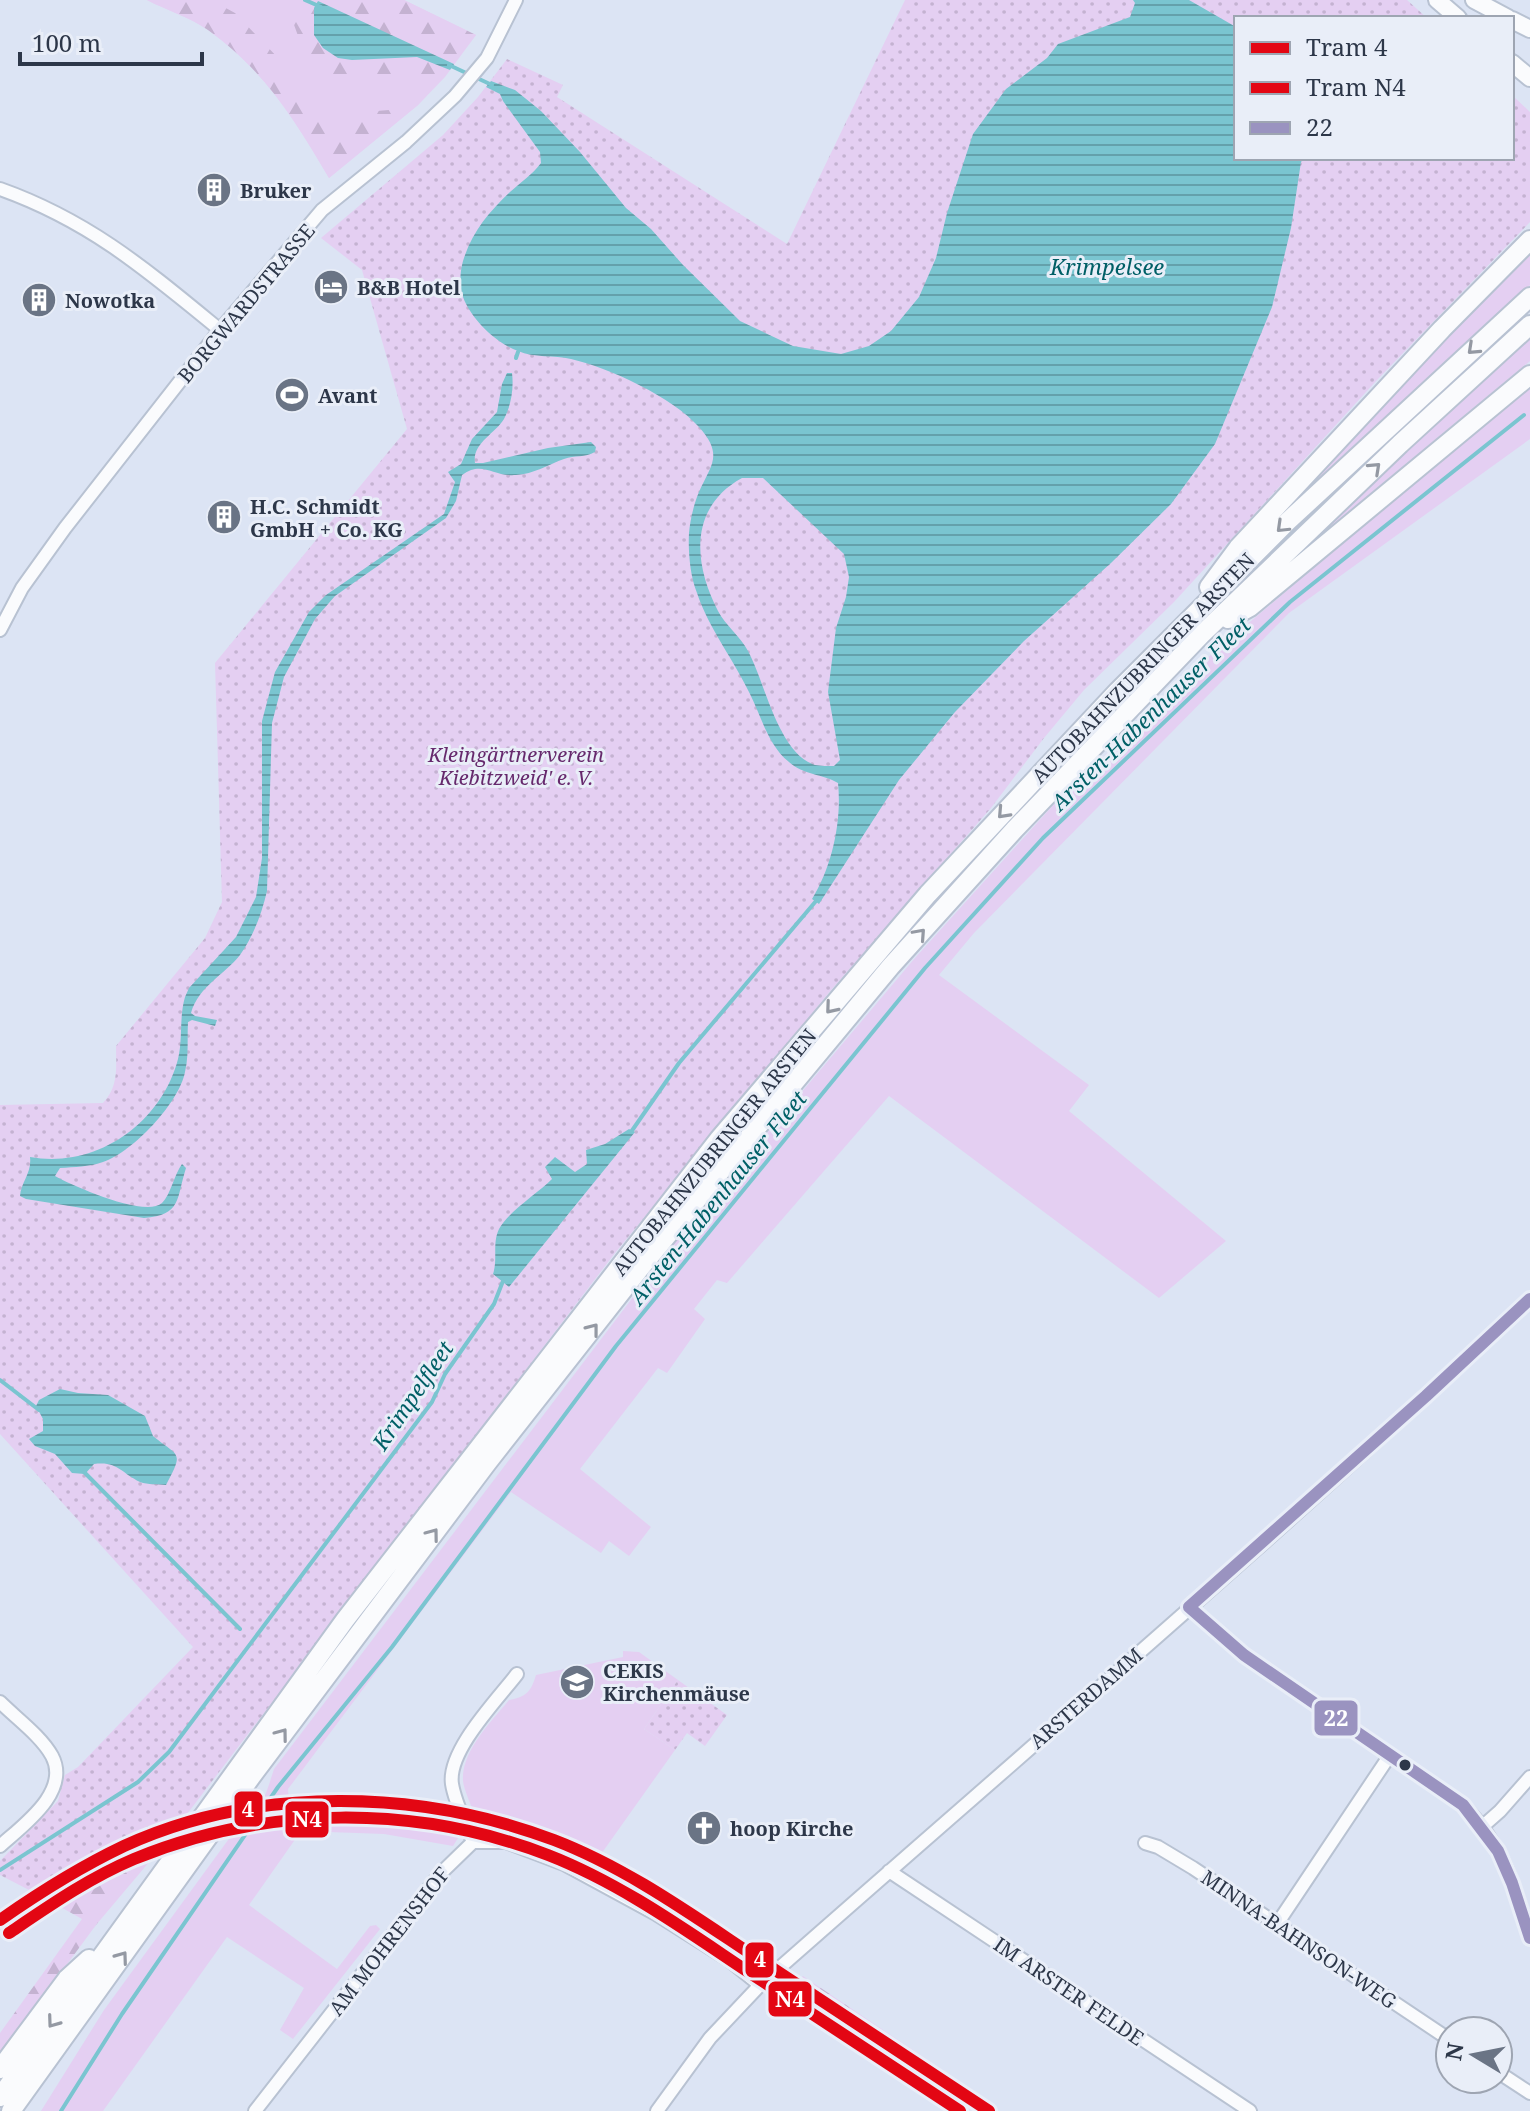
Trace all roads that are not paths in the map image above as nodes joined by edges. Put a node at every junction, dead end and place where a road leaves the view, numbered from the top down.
1 (516, 0) edge
2 (1437, 0) edge
3 (1474, 0) edge
4 (1456, 16) edge
5 (1504, 16) edge
6 (1514, 65) edge
7 (1530, 78) edge
8 (0, 189) edge
9 (1530, 240) edge
10 (1530, 297) edge
11 (1530, 325) edge
12 (220, 330) junction
13 (1530, 375) edge
14 (1191, 616) junction
15 (0, 630) edge
16 (1201, 635) junction
17 (1530, 1299) edge
18 (1189, 1607) junction
19 (517, 1674) dead end
20 (0, 1702) edge
21 (1390, 1755) junction
22 (1530, 1777) edge
23 (1483, 1826) junction
24 (473, 1842) junction
25 (1145, 1843) dead end
26 (0, 1846) edge
27 (889, 1871) junction
28 (1277, 1924) junction
29 (115, 1936) junction
30 (1530, 1938) edge
31 (760, 1985) junction
32 (97, 1992) junction
33 (1434, 2029) edge
34 (0, 2069) edge
35 (0, 2097) edge
36 (11, 2111) edge
37 (25, 2111) edge
38 (255, 2111) edge
39 (657, 2111) edge
40 (1250, 2111) edge

1 - 12 street, BORGWARDSTRASSE
2 - 4 main road
3 - 5 main road
6 - 7 main road
8 - 12 street
9 - 14 highway
10 -> 14 highway, AUTOBAHNZUBRINGER ARSTEN
16 -> 11 highway, AUTOBAHNZUBRINGER ARSTEN
12 - 15 street, BORGWARDSTRASSE
13 - 16 highway
14 -> 29 highway, AUTOBAHNZUBRINGER ARSTEN
32 -> 16 highway, AUTOBAHNZUBRINGER ARSTEN
17 - 18 street, ARSTERDAMM
18 - 21 street
18 - 27 street, ARSTERDAMM
19 - 24 street
20 - 26 street
21 - 23 street
21 - 28 street
22 - 23 street
23 - 30 street
24 - 31 street
24 - 38 street, AM MOHRENSHOF
25 - 28 street, MINNA-BAHNSON-WEG
27 - 31 street, ARSTERDAMM
27 - 40 street, IM ARSTER FELDE
28 - 33 street, MINNA-BAHNSON-WEG
29 - 34 highway
29 -> 35 highway, AUTOBAHNZUBRINGER ARSTEN
31 - 39 street, ARSTERDAMM
32 - 36 highway, AUTOBAHNZUBRINGER ARSTEN
32 - 37 highway

